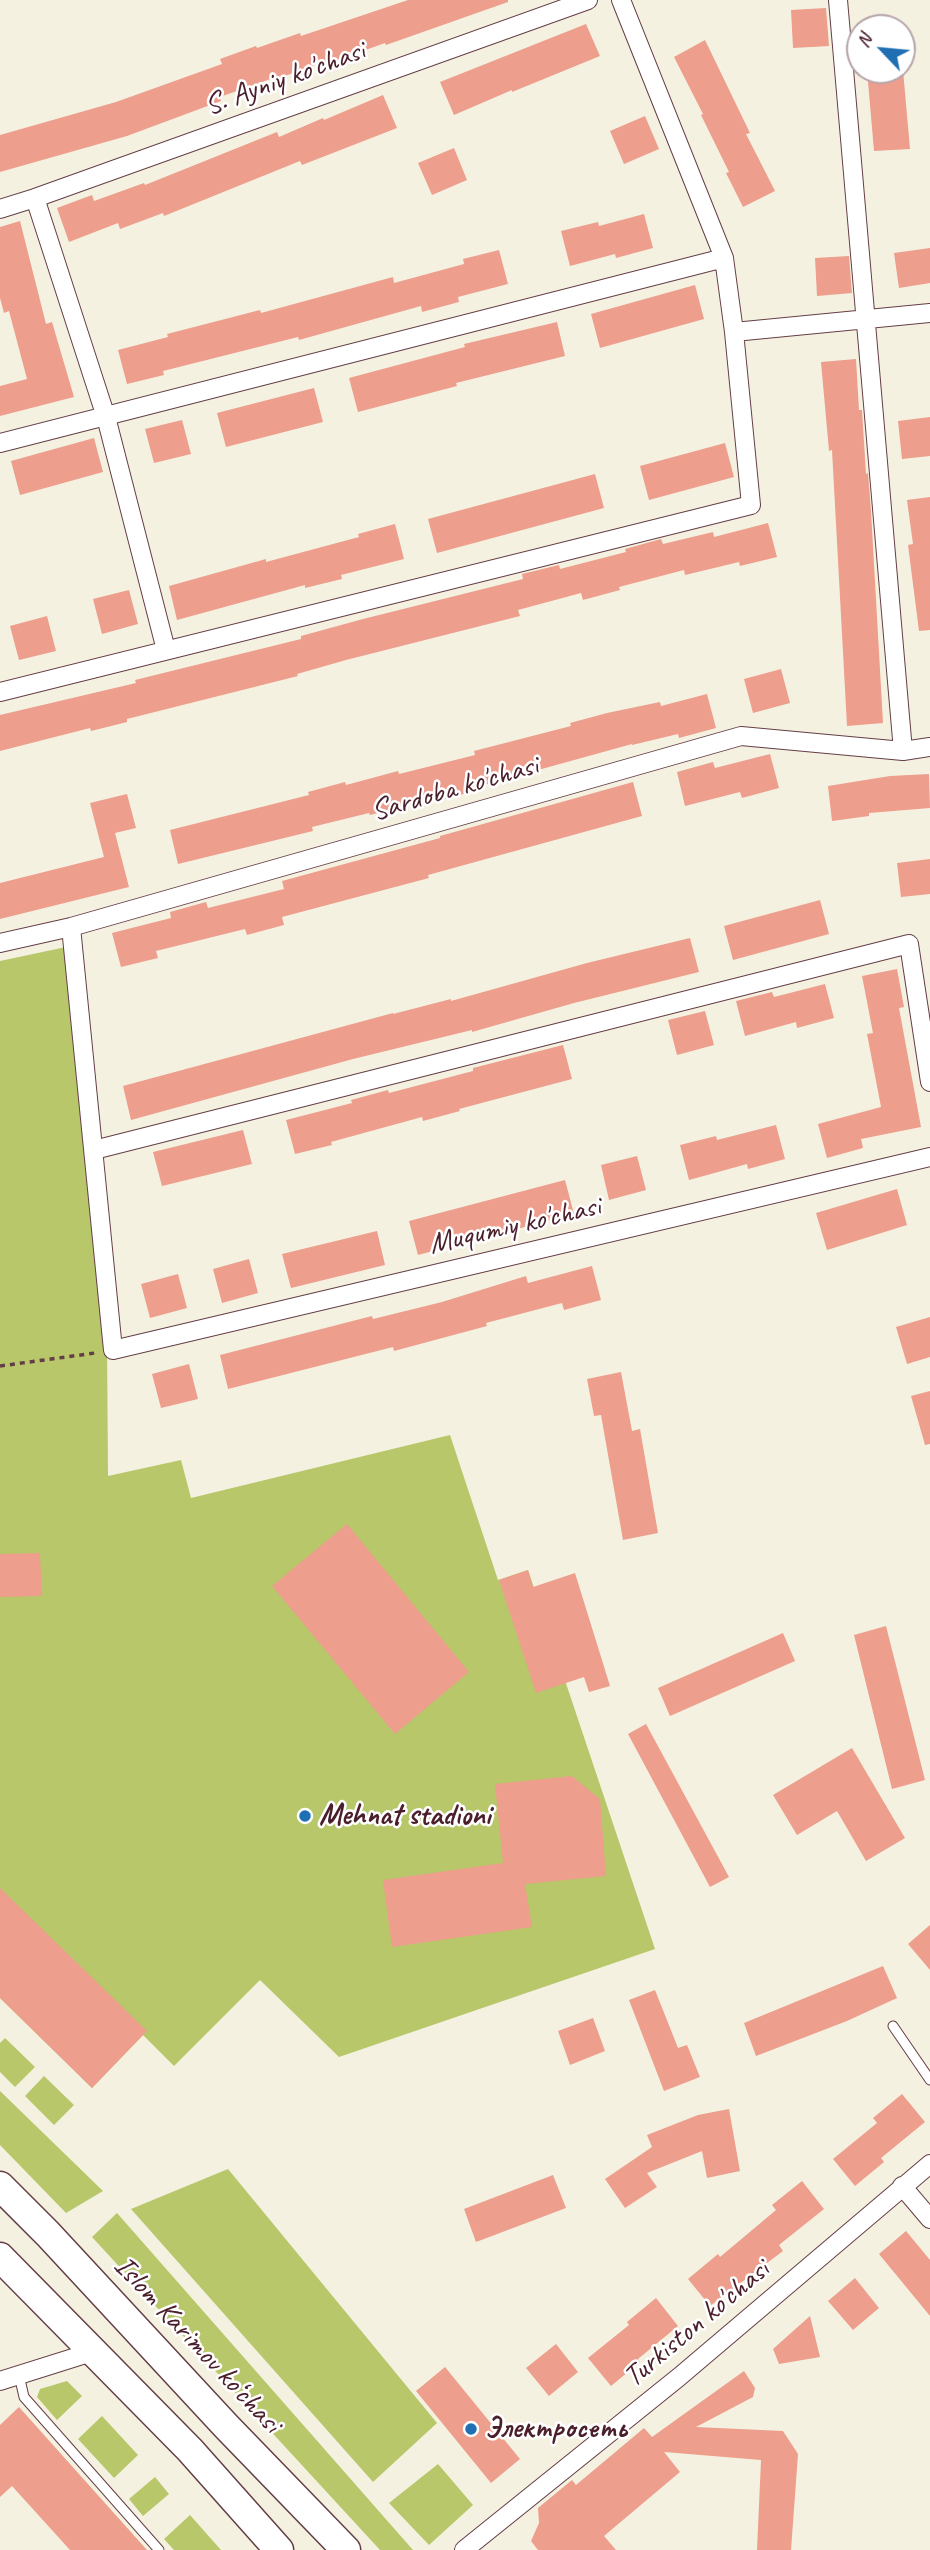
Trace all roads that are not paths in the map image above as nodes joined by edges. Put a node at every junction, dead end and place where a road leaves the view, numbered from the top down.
1 (588, 0) edge
2 (621, 0) edge
3 (838, 0) edge
4 (35, 198) junction
5 (0, 209) edge
6 (724, 258) junction
7 (930, 313) edge
8 (866, 318) junction
9 (734, 332) junction
10 (106, 417) junction
11 (0, 443) edge
12 (166, 650) junction
13 (0, 692) edge
14 (930, 747) edge
15 (903, 751) junction
16 (71, 927) junction
17 (0, 943) edge
18 (930, 1082) edge
19 (94, 1150) junction
20 (930, 1157) edge
21 (894, 2026) dead end
22 (930, 2080) edge
23 (930, 2164) edge
24 (0, 2186) edge
25 (902, 2186) junction
26 (930, 2219) edge
27 (0, 2257) edge
28 (92, 2352) junction
29 (19, 2375) junction
30 (0, 2381) edge
31 (159, 2550) edge
32 (279, 2550) edge
33 (346, 2550) edge
34 (464, 2550) edge

1 - 4 street, S. Ayniy ko'chasi
2 - 6 street
3 - 8 street
4 - 5 street, S. Ayniy ko'chasi
4 - 10 street
6 - 9 street
6 - 10 street
7 - 8 street
8 - 9 street
8 - 15 street
9 - 12 street
10 - 11 street
10 - 12 street
12 - 13 street
14 - 15 street, Sardoba ko'chasi
15 - 16 street, Sardoba ko'chasi
16 - 17 street, Sardoba ko'chasi
16 - 19 street
18 - 19 street
19 - 20 street, Muqumiy ko'chasi
21 - 22 lane
23 - 25 street, Turkiston ko'chasi
24 - 33 main road, Islom Karimov ko‘chasi
25 - 26 street
25 - 34 street, Turkiston ko'chasi
27 - 28 main road
28 - 29 street
28 - 32 main road
29 - 30 street
29 - 31 lane

